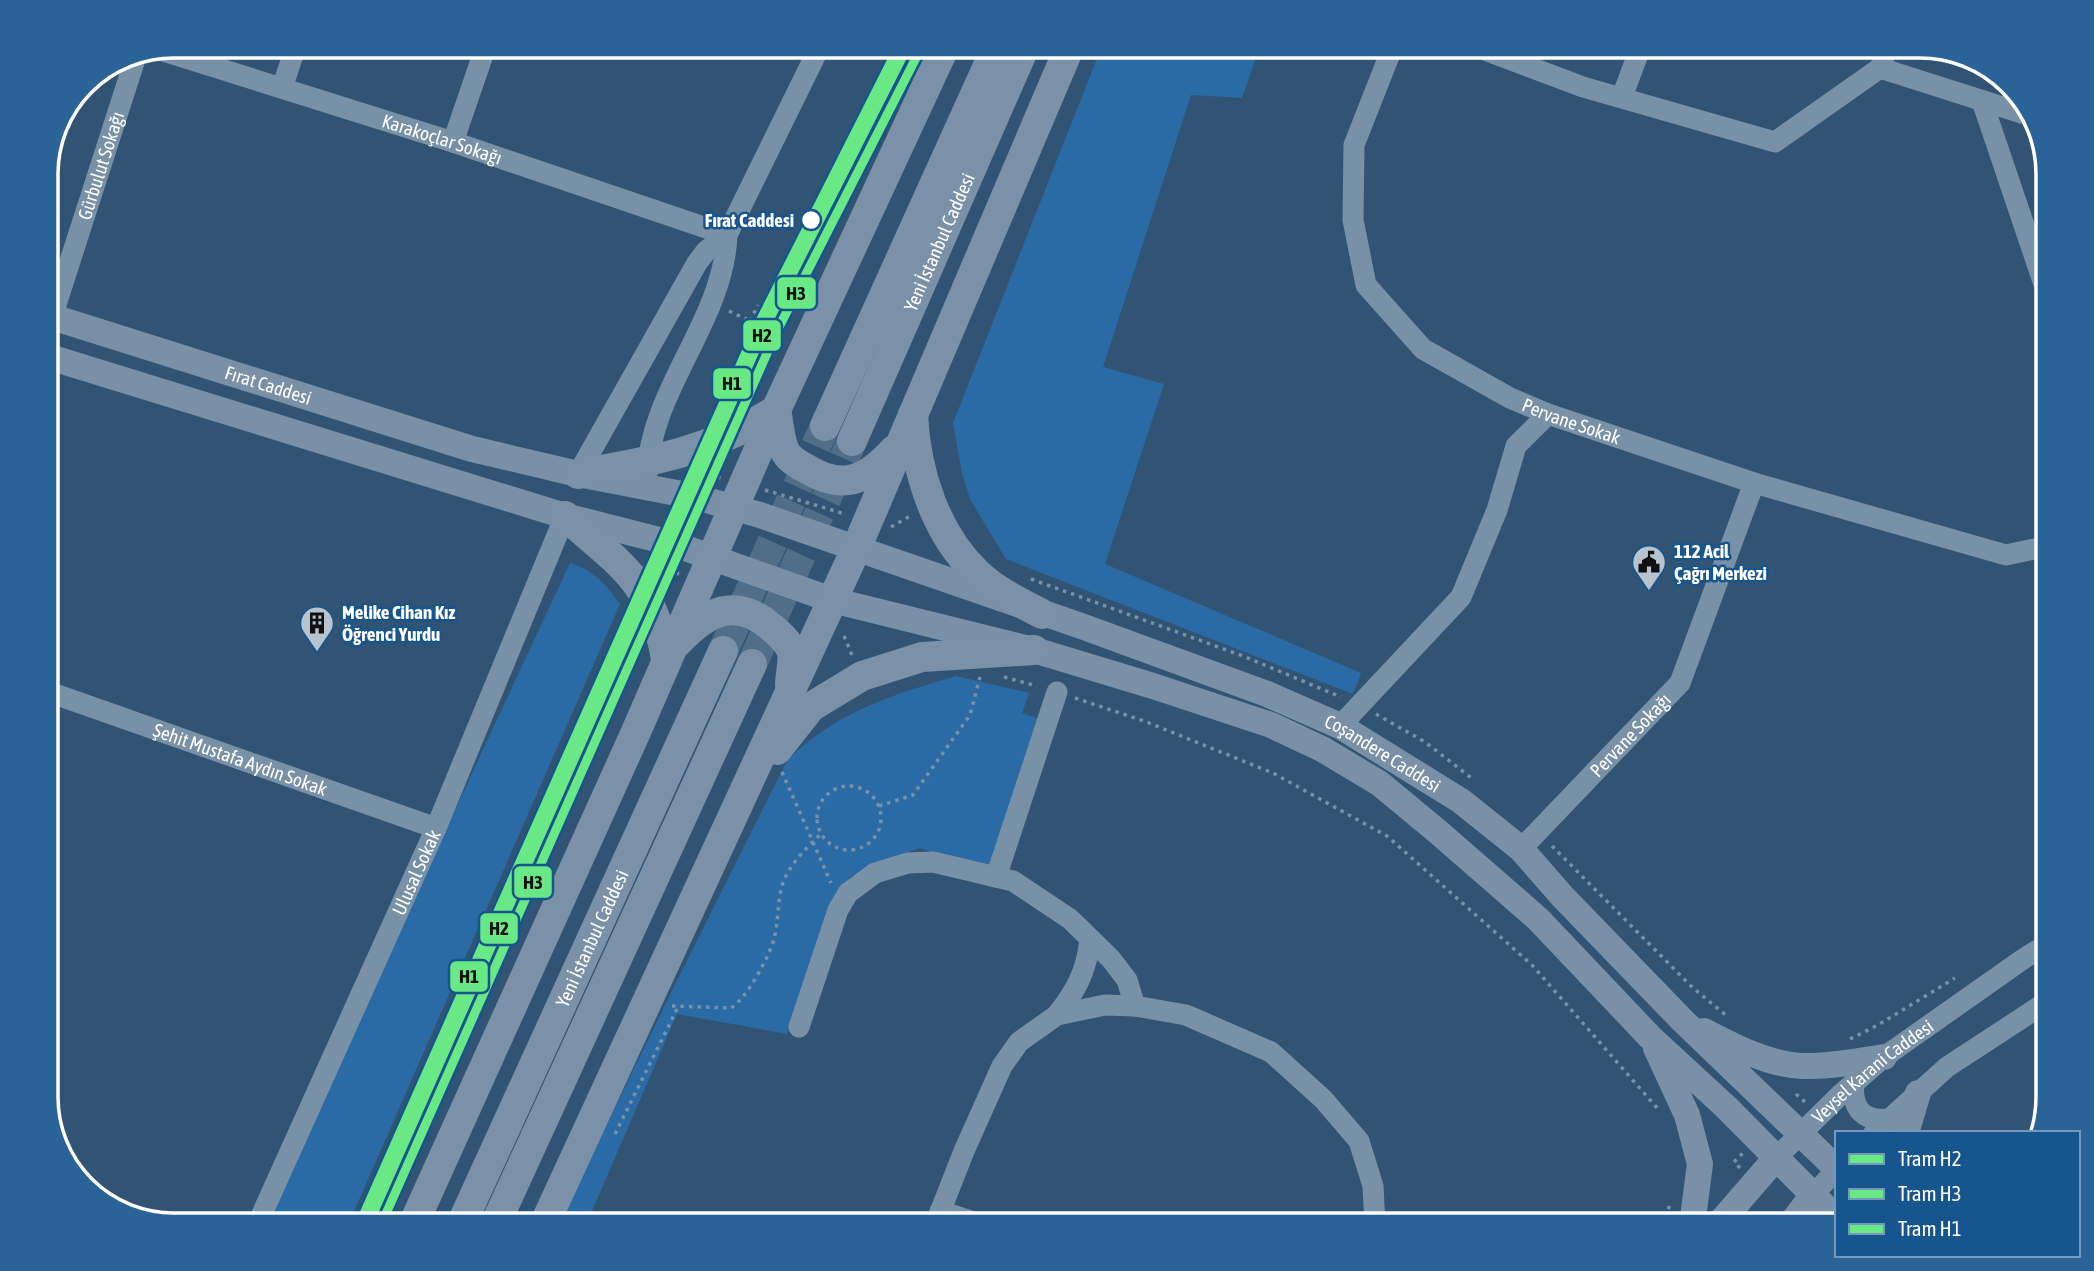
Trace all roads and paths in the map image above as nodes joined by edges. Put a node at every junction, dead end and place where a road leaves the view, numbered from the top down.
1 (187, 58) edge
2 (292, 58) edge
3 (482, 58) edge
4 (814, 58) edge
5 (939, 58) edge
6 (992, 58) edge
7 (1021, 58) edge
8 (1065, 58) edge
9 (1388, 58) edge
10 (1505, 58) edge
11 (1637, 58) edge
12 (1884, 58) edge
13 (132, 66) edge
14 (1880, 68) junction
15 (282, 88) junction
16 (1622, 97) junction
17 (1983, 101) junction
18 (2019, 112) edge
19 (453, 142) junction
20 (727, 234) junction
21 (2036, 260) edge
22 (58, 289) edge
23 (711, 302) junction
24 (758, 305) dead end
25 (783, 317) dead end
26 (58, 319) edge
27 (750, 321) junction
28 (58, 360) edge
29 (776, 410) junction
30 (914, 413) junction
31 (1548, 414) junction
32 (825, 426) tunnel mouth
33 (852, 441) tunnel mouth
34 (900, 443) junction
35 (695, 470) dead end
36 (578, 474) junction
37 (647, 474) junction
38 (1754, 483) junction
39 (740, 496) junction
40 (933, 505) junction
41 (565, 516) junction
42 (868, 521) junction
43 (2036, 549) edge
44 (866, 552) junction
45 (711, 558) junction
46 (843, 603) junction
47 (1042, 614) junction
48 (1034, 650) junction
49 (723, 651) tunnel mouth
50 (668, 655) junction
51 (752, 664) tunnel mouth
52 (982, 672) dead end
53 (993, 674) dead end
54 (862, 676) junction
55 (1057, 692) junction
56 (58, 695) edge
57 (789, 695) junction
58 (1340, 726) junction
59 (782, 771) dead end
60 (748, 786) junction
61 (880, 806) junction
62 (436, 828) junction
63 (821, 834) junction
64 (814, 841) junction
65 (1521, 849) junction
66 (996, 877) junction
67 (838, 910) junction
68 (1090, 940) junction
69 (2036, 951) edge
70 (1955, 978) dead end
71 (668, 1005) dead end
72 (1135, 1006) junction
73 (678, 1007) junction
74 (2036, 1009) edge
75 (1057, 1015) junction
76 (1684, 1021) junction
77 (799, 1027) dead end
78 (1650, 1037) junction
79 (1840, 1044) dead end
80 (1884, 1057) junction
81 (1854, 1083) junction
82 (1918, 1093) joint
83 (1658, 1109) dead end
84 (1889, 1128) edge
85 (1799, 1134) junction
86 (611, 1142) dead end
87 (1776, 1158) junction
88 (1835, 1167) edge
89 (1835, 1171) edge
90 (1813, 1195) junction
91 (263, 1213) edge
92 (419, 1213) edge
93 (467, 1213) edge
94 (501, 1213) edge
95 (550, 1213) edge
96 (940, 1213) edge
97 (1375, 1213) edge
98 (1694, 1213) edge
99 (1737, 1213) edge
100 (1800, 1213) edge
101 (1831, 1213) edge

1 - 15 street, Karakoçlar Sokağı
2 - 15 street
3 - 19 street
4 - 20 street
5 - 29 highway
6 - 32 highway, Yeni İstanbul Caddesi
7 - 33 highway, Yeni İstanbul Caddesi
8 - 30 highway
9 - 31 street, Pervane Sokak
10 - 16 street
11 - 16 street
12 - 14 street
13 - 22 street, Gürbulut Sokağı
14 - 16 street
14 - 17 street
15 - 19 street, Karakoçlar Sokağı
17 - 18 street
17 - 21 street
19 - 20 street, Karakoçlar Sokağı
20 - 23 street
20 - 36 street
23 - 27 path
23 - 37 street
24 - 27 path
25 - 27 path
26 - 36 main road, Fırat Caddesi
28 - 41 main road, Fırat Caddesi
29 - 34 highway
29 - 37 highway
29 - 39 highway
30 - 34 highway
30 - 40 highway
31 - 38 street, Pervane Sokak
31 - 58 street
34 - 42 highway
35 - 39 path
36 - 37 highway
37 - 39 main road
38 - 43 street, Pervane Sokak
38 - 65 street, Pervane Sokağı
39 - 42 path
39 - 44 main road, Coşandere Caddesi
39 - 45 highway
40 - 44 path
40 - 47 highway
41 - 45 main road, Fırat Caddesi
41 - 50 highway
41 - 62 street, Ulusal Sokak
42 - 44 highway
44 - 46 highway
44 - 47 main road, Coşandere Caddesi
45 - 46 main road, Fırat Caddesi
45 - 50 highway
46 - 48 main road, Coşandere Caddesi
46 - 54 path
46 - 57 highway
47 - 58 main road, Coşandere Caddesi
48 - 54 highway
48 - 78 main road, Coşandere Caddesi
49 - 93 highway, Yeni İstanbul Caddesi
50 - 57 highway
50 - 92 highway
51 - 94 highway, Yeni İstanbul Caddesi
52 - 61 path
53 - 55 path
54 - 60 highway
55 - 66 street
55 - 83 path
56 - 62 street, Şehit Mustafa Aydın Sokak
57 - 60 highway
58 - 65 main road, Coşandere Caddesi
59 - 64 path
60 - 95 highway
61 - 63 path
61 - 63 path
62 - 91 street, Ulusal Sokak
63 - 64 path
64 - 67 path
64 - 73 path
65 - 76 main road, Coşandere Caddesi
66 - 67 street
66 - 68 street
67 - 77 street
68 - 72 street
68 - 75 street
69 - 80 street, Veysel Karani Caddesi
70 - 79 path
71 - 73 path
72 - 75 street
72 - 97 street
73 - 86 path
74 - 82 street
75 - 96 street
76 - 80 main road
76 - 85 main road, Coşandere Caddesi
78 - 87 main road, Coşandere Caddesi
78 - 98 main road
80 - 81 street, Veysel Karani Caddesi
81 - 84 street
81 - 85 street, Veysel Karani Caddesi
82 - 84 main road
85 - 87 street, Veysel Karani Caddesi
85 - 88 main road, Coşandere Caddesi
87 - 90 main road, Coşandere Caddesi
87 - 99 main road, Veysel Karani Caddesi
89 - 90 street
90 - 100 main road
90 - 101 main road, Coşandere Caddesi

